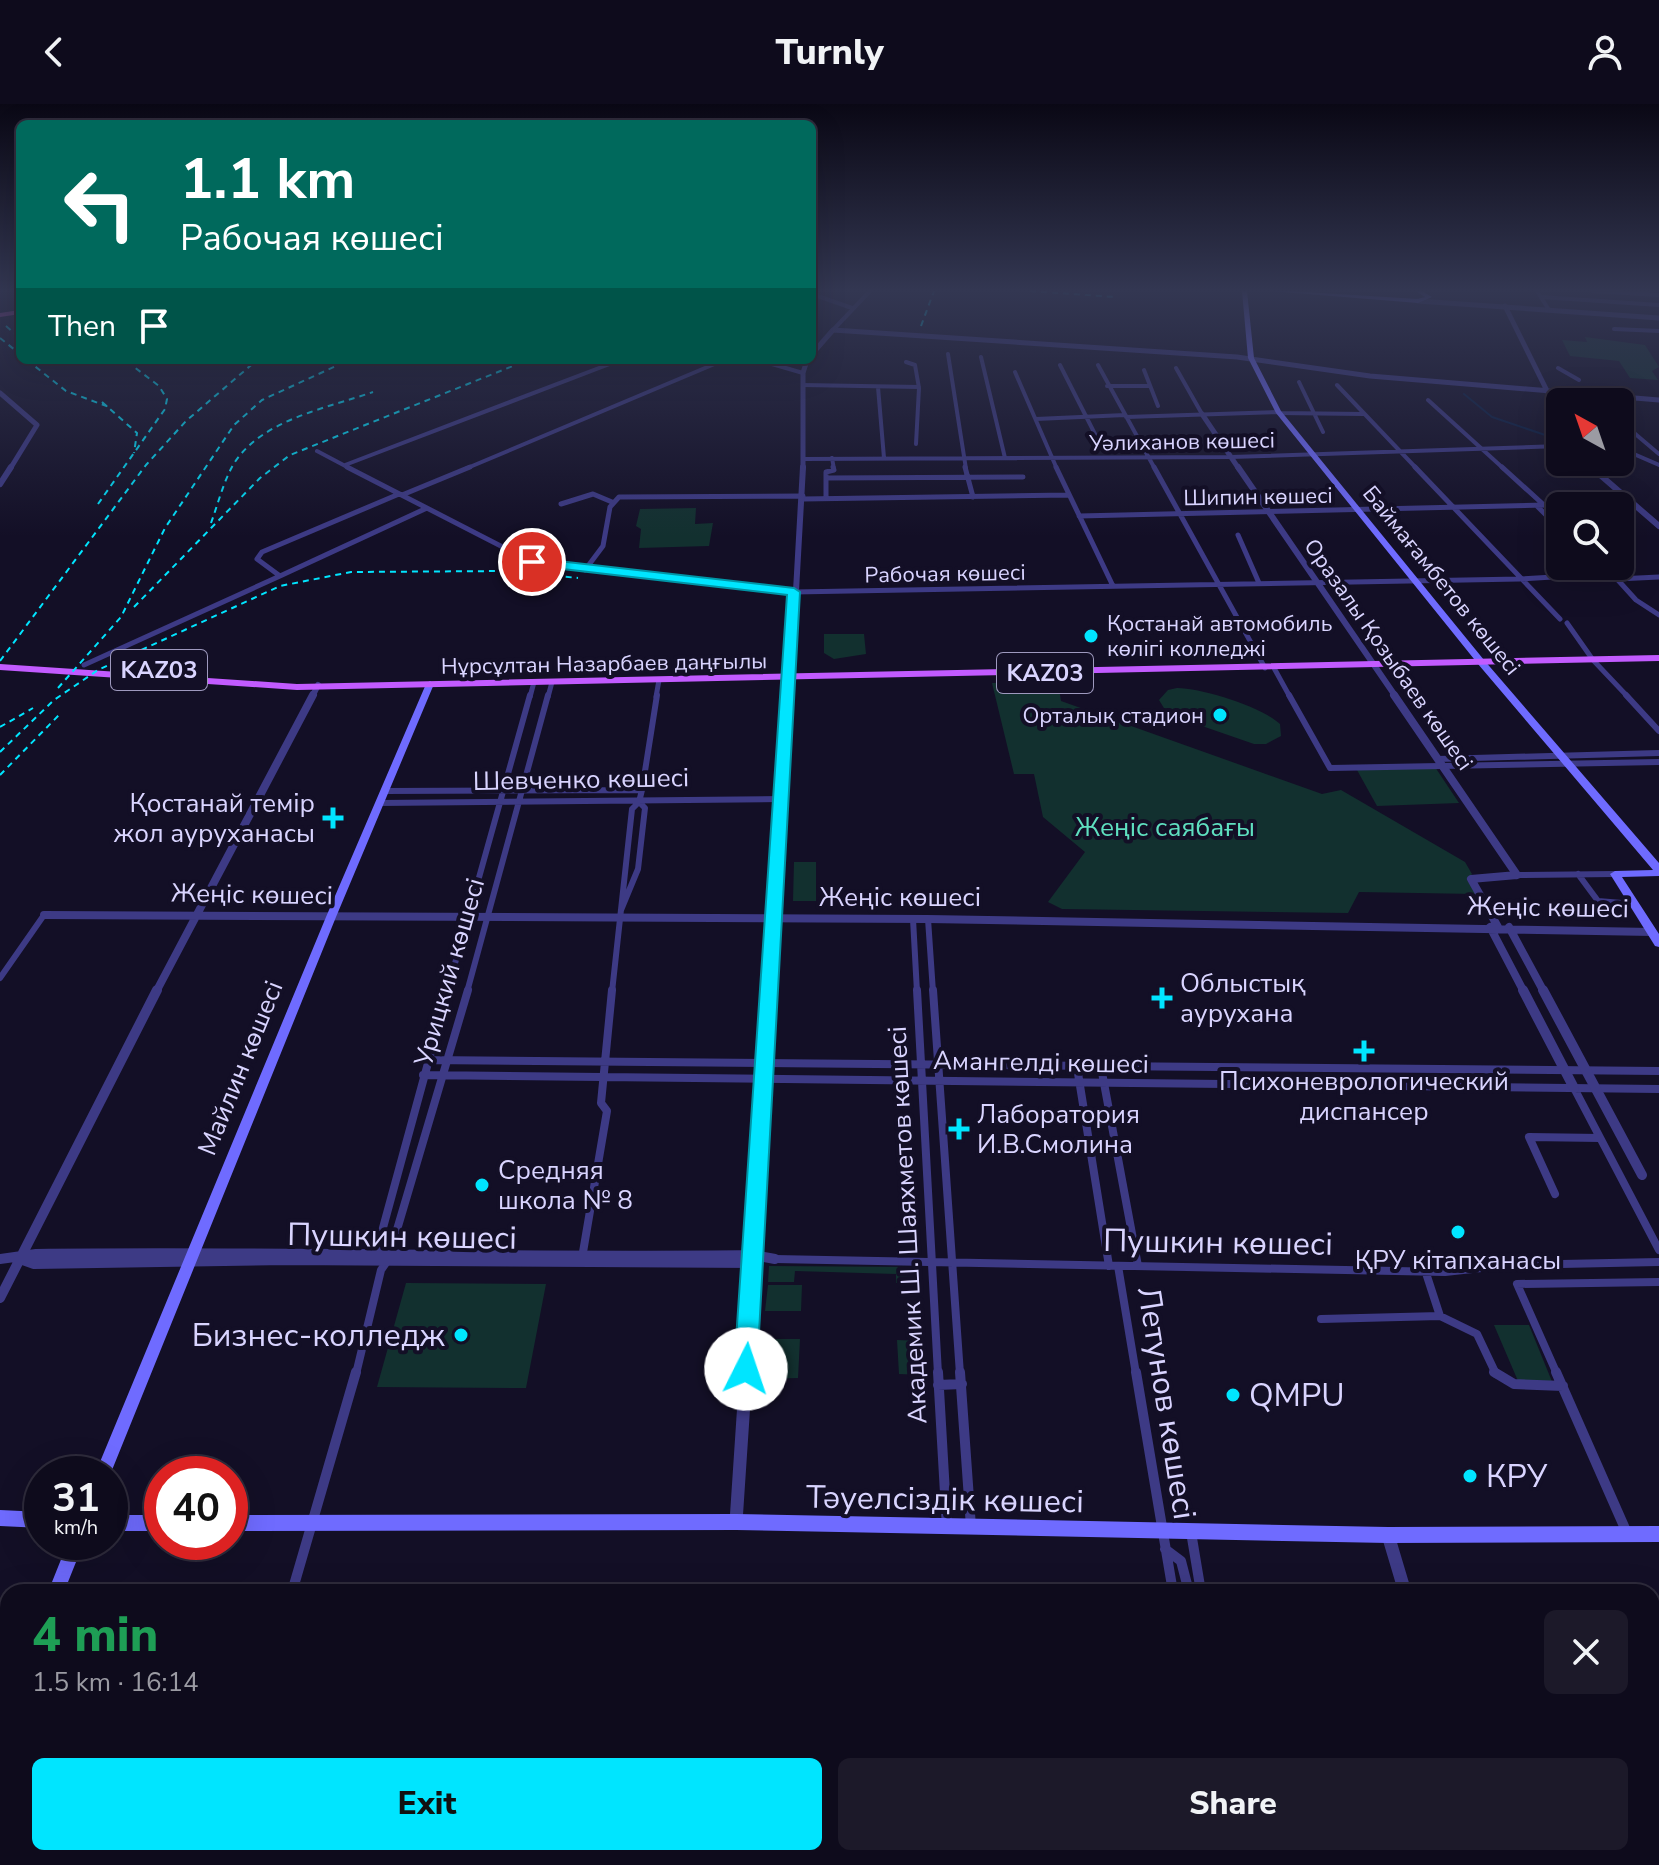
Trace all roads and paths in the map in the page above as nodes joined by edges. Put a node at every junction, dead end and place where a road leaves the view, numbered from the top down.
1 (585, 373) edge
2 (692, 373) edge
3 (803, 373) edge
4 (916, 373) edge
5 (951, 373) edge
6 (985, 373) edge
7 (1016, 373) edge
8 (1064, 373) edge
9 (1102, 373) edge
10 (1145, 373) edge
11 (1179, 373) edge
12 (1259, 373) edge
13 (1351, 373) edge
14 (1567, 373) edge
15 (1579, 380) dead end
16 (1299, 382) dead end
17 (803, 385) junction
18 (1337, 385) dead end
19 (1107, 386) junction
20 (1148, 386) junction
21 (878, 387) junction
22 (919, 387) junction
23 (1546, 391) edge
24 (0, 393) edge
25 (1634, 398) edge
26 (1428, 400) dead end
27 (1659, 400) edge
28 (1158, 406) dead end
29 (1278, 412) junction
30 (1313, 413) junction
31 (1202, 414) junction
32 (1364, 414) junction
33 (1126, 416) junction
34 (1088, 417) junction
35 (1036, 419) junction
36 (1323, 432) dead end
37 (1634, 433) edge
38 (1099, 442) dead end
39 (916, 444) dead end
40 (1546, 447) edge
41 (1482, 449) junction
42 (317, 451) dead end
43 (1400, 452) junction
44 (1312, 454) junction
45 (1634, 454) edge
46 (1659, 454) edge
47 (1231, 457) junction
48 (832, 458) junction
49 (884, 458) junction
50 (963, 458) junction
51 (1005, 458) junction
52 (1053, 458) junction
53 (1152, 458) junction
54 (804, 459) junction
55 (345, 465) junction
56 (1659, 465) edge
57 (1601, 476) edge
58 (968, 477) junction
59 (1023, 477) dead end
60 (826, 478) junction
61 (0, 484) edge
62 (1619, 492) edge
63 (400, 494) junction
64 (1068, 495) junction
65 (803, 497) junction
66 (973, 497) junction
67 (826, 498) junction
68 (614, 500) junction
69 (561, 504) dead end
70 (1546, 505) edge
71 (1634, 505) edge
72 (1537, 506) junction
73 (1546, 506) edge
74 (427, 508) junction
75 (1453, 508) junction
76 (1358, 510) junction
77 (1267, 511) junction
78 (1179, 514) junction
79 (1546, 515) edge
80 (1079, 516) junction
81 (1659, 526) edge
82 (1238, 535) dead end
83 (585, 570) junction
84 (280, 576) junction
85 (1634, 576) edge
86 (1659, 577) edge
87 (1546, 578) edge
88 (1520, 579) junction
89 (1416, 580) junction
90 (1614, 580) edge
91 (1314, 582) junction
92 (1218, 583) junction
93 (1259, 583) junction
94 (1113, 586) junction
95 (794, 592) junction
96 (1659, 615) edge
97 (1560, 619) dead end
98 (1567, 623) dead end
99 (114, 653) junction
100 (1659, 658) edge
101 (0, 660) edge
102 (1593, 660) junction
103 (1481, 662) junction
104 (84, 665) junction
105 (1372, 665) junction
106 (103, 666) junction
107 (0, 667) edge
108 (1270, 668) junction
109 (790, 678) junction
110 (659, 680) junction
111 (534, 682) junction
112 (552, 682) junction
113 (430, 684) junction
114 (318, 685) junction
115 (1659, 731) edge
116 (1659, 753) edge
117 (1563, 756) junction
118 (1440, 762) junction
119 (1659, 762) edge
120 (1570, 764) junction
121 (642, 790) junction
122 (503, 791) junction
123 (524, 791) junction
124 (382, 797) junction
125 (782, 799) junction
126 (639, 802) junction
127 (500, 803) junction
128 (520, 803) junction
129 (1659, 872) edge
130 (1578, 874) junction
131 (1615, 874) junction
132 (1517, 875) junction
133 (1634, 904) junction
134 (44, 915) joint
135 (621, 915) junction
136 (195, 916) junction
137 (331, 917) junction
138 (470, 918) junction
139 (489, 918) junction
140 (913, 919) junction
141 (928, 919) junction
142 (774, 920) junction
143 (1499, 927) junction
144 (1655, 932) edge
145 (1659, 943) edge
146 (0, 978) edge
147 (426, 1060) junction
148 (447, 1061) junction
149 (603, 1062) junction
150 (765, 1064) junction
151 (920, 1065) junction
152 (937, 1065) junction
153 (1077, 1067) junction
154 (1101, 1067) junction
155 (1565, 1071) junction
156 (1586, 1071) junction
157 (1659, 1071) edge
158 (423, 1075) junction
159 (443, 1075) junction
160 (605, 1077) junction
161 (764, 1079) junction
162 (921, 1080) junction
163 (938, 1080) junction
164 (1080, 1082) junction
165 (1104, 1082) junction
166 (1574, 1088) junction
167 (1596, 1088) junction
168 (1659, 1089) edge
169 (1600, 1138) junction
170 (1642, 1175) dead end
171 (927, 1182) junction
172 (946, 1182) junction
173 (1555, 1194) dead end
174 (1659, 1250) edge
175 (191, 1257) junction
176 (0, 1259) edge
177 (28, 1259) junction
178 (382, 1259) junction
179 (753, 1259) junction
180 (775, 1259) joint
181 (933, 1259) junction
182 (582, 1260) junction
183 (951, 1260) junction
184 (1659, 1262) edge
185 (1114, 1266) junction
186 (1138, 1266) junction
187 (1425, 1270) junction
188 (1659, 1282) edge
189 (0, 1298) edge
190 (1440, 1316) junction
191 (1321, 1319) dead end
192 (962, 1384) junction
193 (938, 1385) junction
194 (1563, 1386) junction
195 (110, 1456) edge
196 (0, 1518) edge
197 (24, 1519) edge
198 (736, 1522) junction
199 (248, 1523) edge
200 (312, 1523) junction
201 (947, 1528) junction
202 (971, 1529) junction
203 (1162, 1531) junction
204 (1191, 1532) junction
205 (1627, 1533) junction
206 (1659, 1534) edge
207 (1388, 1535) junction
208 (1165, 1549) junction
209 (69, 1560) edge
210 (59, 1584) edge
211 (294, 1584) edge
212 (1172, 1584) edge
213 (1187, 1584) edge
214 (1200, 1584) edge
215 (1403, 1584) edge

1 - 55 street
2 - 63 street
3 - 17 street
4 - 22 street
5 - 50 street
6 - 51 street
7 - 35 street
8 - 34 street
9 - 19 street
10 - 20 street
11 - 31 street, Оразалы Қозыбаев көшесі
12 - 29 main road, Баймағамбетов көшесі
13 - 23 street
14 - 15 street
16 - 30 street
17 - 21 street
17 - 54 street
18 - 32 street
19 - 20 street
19 - 33 street
20 - 28 street
21 - 22 street
21 - 49 street
22 - 39 street
24 - 61 street
25 - 27 street
26 - 41 street
29 - 30 street
29 - 31 street
29 - 44 main road, Баймағамбетов көшесі
30 - 32 street
30 - 36 street
31 - 33 street
31 - 47 street, Оразалы Қозыбаев көшесі
32 - 43 street
33 - 34 street
33 - 53 street
34 - 35 street
34 - 38 street
35 - 52 street
37 - 46 street
40 - 41 street, Уәлиханов көшесі
41 - 43 street, Уәлиханов көшесі
41 - 70 street
42 - 55 street, Рабочая көшесі
43 - 44 street, Уәлиханов көшесі
43 - 75 street
44 - 47 street, Уәлиханов көшесі
44 - 76 main road, Баймағамбетов көшесі
45 - 56 street
47 - 53 street, Уәлиханов көшесі
47 - 77 street, Оразалы Қозыбаев көшесі
48 - 49 street, Уәлиханов көшесі
48 - 54 street, Уәлиханов көшесі
48 - 60 street
49 - 50 street, Уәлиханов көшесі
50 - 51 street, Уәлиханов көшесі
50 - 58 street
51 - 52 street, Уәлиханов көшесі
52 - 53 street, Уәлиханов көшесі
52 - 64 street
53 - 78 street
54 - 65 street
55 - 63 street, Рабочая көшесі
57 - 62 street
58 - 59 street
58 - 60 street
58 - 66 street
60 - 67 street
63 - 74 street, Рабочая көшесі
63 - 84 street
64 - 66 street
64 - 80 street
65 - 67 street
65 - 68 street
65 - 95 street
66 - 67 street
68 - 69 street
68 - 83 street
71 - 81 street
72 - 73 street, Шипин көшесі
72 - 75 street, Шипин көшесі
72 - 79 street
74 - 83 street, Рабочая көшесі
74 - 84 street
75 - 76 street, Шипин көшесі
75 - 88 street
76 - 77 street, Шипин көшесі
76 - 89 main road, Баймағамбетов көшесі
77 - 78 street, Шипин көшесі
77 - 91 street, Оразалы Қозыбаев көшесі
78 - 80 street, Шипин көшесі
78 - 92 street
80 - 94 street
82 - 93 street
83 - 95 street, Рабочая көшесі
84 - 99 street
85 - 86 street, Рабочая көшесі
87 - 88 street, Рабочая көшесі
88 - 89 street, Рабочая көшесі
88 - 97 street
89 - 91 street, Рабочая көшесі
89 - 103 main road, Баймағамбетов көшесі
90 - 96 street
91 - 93 street, Рабочая көшесі
91 - 105 street, Оразалы Қозыбаев көшесі
92 - 93 street, Рабочая көшесі
92 - 94 street, Рабочая көшесі
92 - 108 street
94 - 95 street, Рабочая көшесі
95 - 109 street
98 - 102 street
99 - 104 street
99 - 106 street
100 - 102 main road, Нұрсұлтан Назарбаев даңғылы / KАZ03
101 - 104 main road, Нұрсұлтан Назарбаев даңғылы / KАZ03
102 - 103 main road, Нұрсұлтан Назарбаев даңғылы / KАZ03
102 - 115 street
103 - 105 main road, Нұрсұлтан Назарбаев даңғылы / KАZ03
103 - 117 main road, Баймағамбетов көшесі
104 - 106 main road, Нұрсұлтан Назарбаев даңғылы / KАZ03
105 - 108 main road, Нұрсұлтан Назарбаев даңғылы / KАZ03
105 - 118 street, Оразалы Қозыбаев көшесі
106 - 114 main road, Нұрсұлтан Назарбаев даңғылы / KАZ03
107 - 114 main road, Нұрсұлтан Назарбаев даңғылы / KАZ03
108 - 109 main road, Нұрсұлтан Назарбаев даңғылы / KАZ03
108 - 118 street
109 - 110 main road, Нұрсұлтан Назарбаев даңғылы / KАZ03
109 - 125 street
110 - 112 main road, Нұрсұлтан Назарбаев даңғылы / KАZ03
110 - 121 street
111 - 112 main road, Нұрсұлтан Назарбаев даңғылы / KАZ03
111 - 113 main road, Нұрсұлтан Назарбаев даңғылы / KАZ03
111 - 122 street, Урицкий көшесі
112 - 123 street, Урицкий көшесі
113 - 114 main road, Нұрсұлтан Назарбаев даңғылы / KАZ03
113 - 124 main road, Майлин көшесі
114 - 136 street
116 - 117 street
117 - 118 street
117 - 120 main road, Баймағамбетов көшесі
118 - 120 street
118 - 132 street, Оразалы Қозыбаев көшесі
119 - 120 street
120 - 129 main road, Баймағамбетов көшесі
121 - 123 street, Шевченко көшесі
121 - 126 street
122 - 123 street, Шевченко көшесі
122 - 124 street, Шевченко көшесі
122 - 127 street, Урицкий көшесі
123 - 128 street, Урицкий көшесі
124 - 127 street, Шевченко көшесі
124 - 137 main road, Майлин көшесі
125 - 126 street, Шевченко көшесі
125 - 142 street
126 - 128 street, Шевченко көшесі
126 - 135 street
126 - 135 street
127 - 128 street, Шевченко көшесі
127 - 138 street, Урицкий көшесі
128 - 139 street, Урицкий көшесі
129 - 131 main road
130 - 131 street
130 - 132 street
130 - 133 street
131 - 133 main road
132 - 143 street
133 - 144 main road
134 - 136 street, Жеңіс көшесі
134 - 146 street
135 - 139 street, Жеңіс көшесі
135 - 142 street, Жеңіс көшесі
135 - 149 street
136 - 137 street, Жеңіс көшесі
136 - 177 street
137 - 138 street, Жеңіс көшесі
137 - 175 main road, Майлин көшесі
138 - 139 street, Жеңіс көшесі
138 - 147 street, Урицкий көшесі
139 - 148 street, Урицкий көшесі
140 - 141 street, Жеңіс көшесі
140 - 142 street, Жеңіс көшесі
140 - 151 street, Академик Ш. Шаяхметов көшесі
141 - 143 street, Жеңіс көшесі
141 - 152 street, Академик Ш. Шаяхметов көшесі
142 - 150 street
143 - 144 street, Жеңіс көшесі
143 - 155 street
143 - 156 street
144 - 145 main road
147 - 148 street, Амангелді көшесі
147 - 158 street, Урицкий көшесі
148 - 149 street, Амангелді көшесі
148 - 159 street, Урицкий көшесі
149 - 150 street, Амангелді көшесі
149 - 160 street
150 - 151 street, Амангелді көшесі
150 - 161 street
151 - 152 street, Амангелді көшесі
151 - 162 street, Академик Ш. Шаяхметов көшесі
152 - 153 street, Амангелді көшесі
152 - 163 street, Академик Ш. Шаяхметов көшесі
153 - 154 street, Амангелді көшесі
153 - 164 street, Летунов көшесі
154 - 155 street, Амангелді көшесі
154 - 165 street, Летунов көшесі
155 - 156 street, Амангелді көшесі
155 - 166 street
156 - 157 street, Амангелді көшесі
156 - 167 street
158 - 159 street, Амангелді көшесі
158 - 178 street, Урицкий көшесі
159 - 160 street, Амангелді көшесі
159 - 178 street, Урицкий көшесі
160 - 161 street, Амангелді көшесі
160 - 182 street
161 - 162 street, Амангелді көшесі
161 - 179 street
162 - 163 street, Амангелді көшесі
162 - 171 street, Академик Ш. Шаяхметов көшесі
163 - 164 street, Амангелді көшесі
163 - 172 street, Академик Ш. Шаяхметов көшесі
164 - 165 street, Амангелді көшесі
164 - 185 street, Летунов көшесі
165 - 166 street, Амангелді көшесі
165 - 186 street, Летунов көшесі
166 - 167 street, Амангелді көшесі
166 - 169 street
167 - 168 street, Амангелді көшесі
167 - 170 street
169 - 173 street
169 - 174 street
171 - 172 street
171 - 181 street, Академик Ш. Шаяхметов көшесі
172 - 183 street, Академик Ш. Шаяхметов көшесі
175 - 177 street, Пушкин көшесі
175 - 178 street, Пушкин көшесі
175 - 195 main road, Майлин көшесі
176 - 177 street, Пушкин көшесі
177 - 189 street
178 - 182 street, Пушкин көшесі
178 - 200 street, Урицкий көшесі
179 - 180 street, Пушкин көшесі
179 - 182 street, Пушкин көшесі
179 - 198 street
180 - 181 street, Пушкин көшесі
181 - 183 street, Пушкин көшесі
181 - 193 street, Академик Ш. Шаяхметов көшесі
183 - 185 street, Пушкин көшесі
183 - 192 street, Академик Ш. Шаяхметов көшесі
184 - 187 street, Пушкин көшесі
185 - 186 street, Пушкин көшесі
185 - 203 street, Летунов көшесі
186 - 187 street, Пушкин көшесі
187 - 190 street
188 - 194 street
190 - 191 street
190 - 194 street
192 - 193 street
192 - 202 street, Академик Ш. Шаяхметов көшесі
193 - 201 street, Академик Ш. Шаяхметов көшесі
194 - 205 street
196 - 197 main road
198 - 200 main road, Тәуелсіздік көшесі
198 - 201 main road, Тәуелсіздік көшесі
199 - 200 main road, Тәуелсіздік көшесі
200 - 211 street, Урицкий көшесі
201 - 202 main road, Тәуелсіздік көшесі
202 - 203 main road, Тәуелсіздік көшесі
203 - 204 main road, Тәуелсіздік көшесі
203 - 208 street, Летунов көшесі
204 - 207 main road, Тәуелсіздік көшесі
204 - 214 street
205 - 206 main road, Тәуелсіздік көшесі
205 - 207 main road, Тәуелсіздік көшесі
207 - 215 street
208 - 212 street, Летунов көшесі
208 - 213 street, Летунов көшесі
209 - 210 main road

